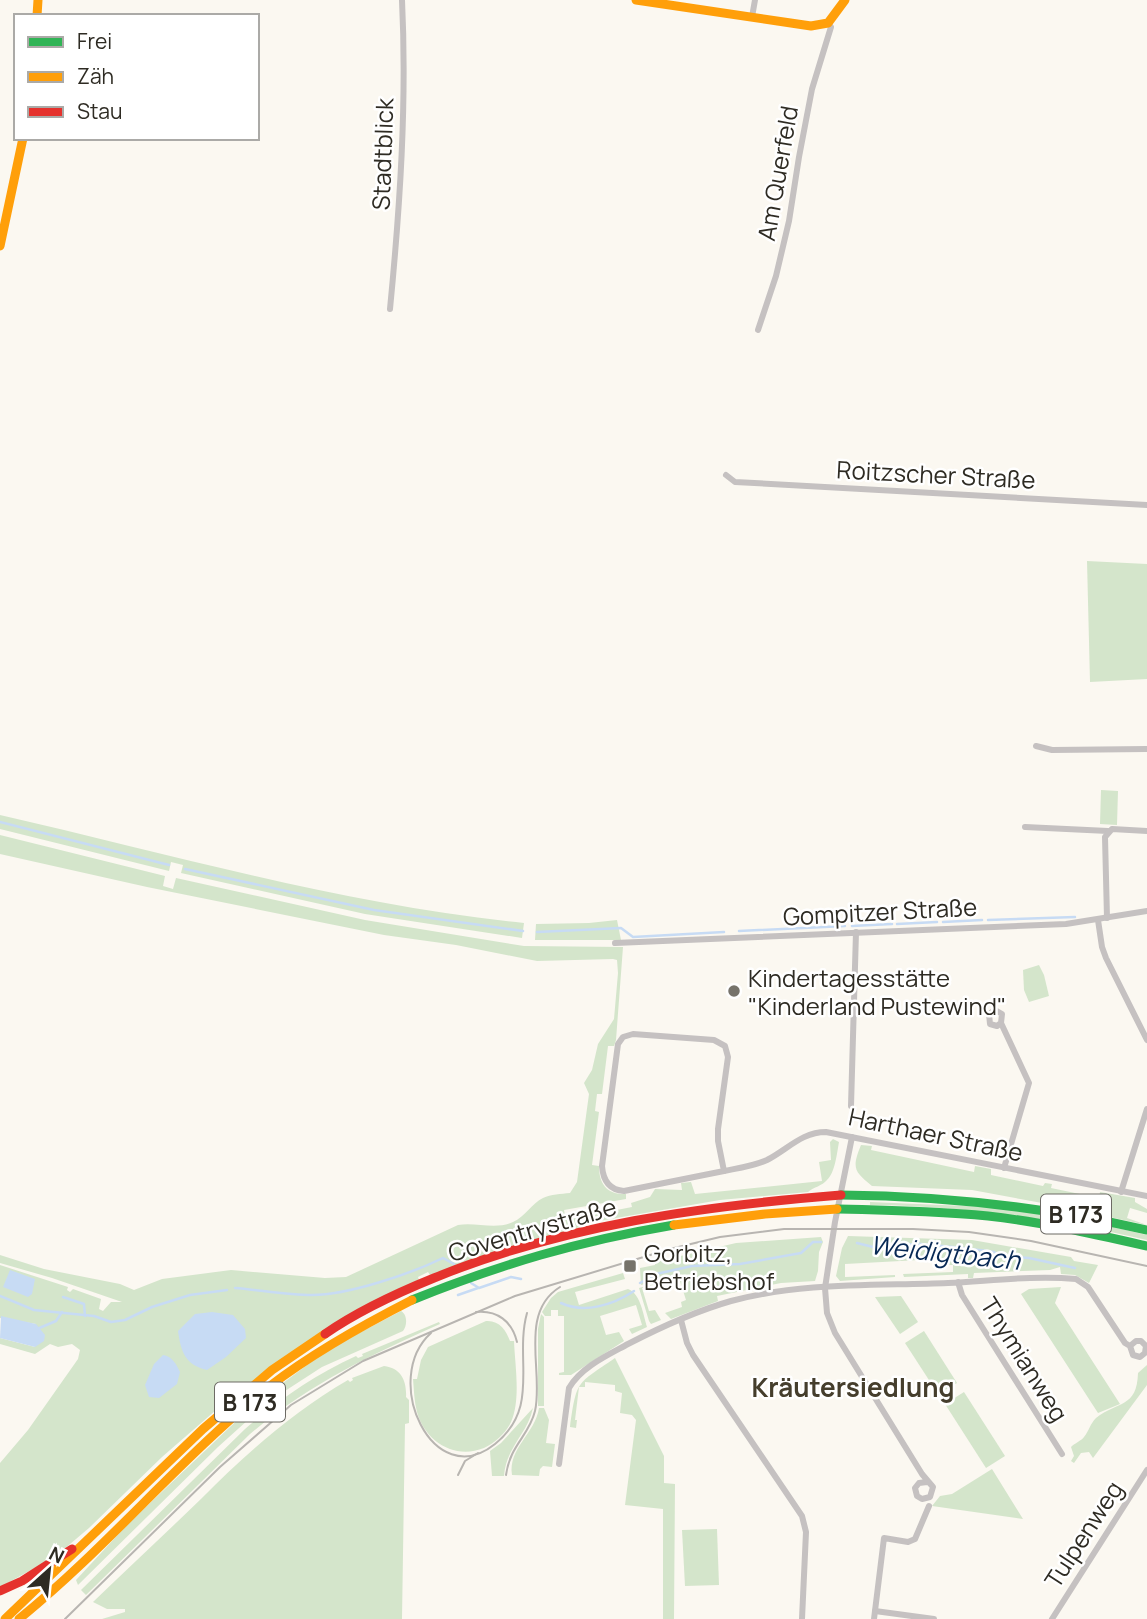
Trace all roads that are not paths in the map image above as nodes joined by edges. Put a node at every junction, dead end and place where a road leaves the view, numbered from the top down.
1 (402, 0) edge
2 (636, 0) edge
3 (755, 0) edge
4 (845, 0) edge
5 (686, 4) edge
6 (752, 17) junction
7 (828, 23) junction
8 (23, 140) edge
9 (0, 246) edge
10 (390, 309) dead end
11 (758, 330) dead end
12 (726, 475) dead end
13 (1147, 505) edge
14 (1036, 746) dead end
15 (1147, 749) edge
16 (1025, 827) dead end
17 (1108, 831) junction
18 (1147, 831) edge
19 (1147, 911) edge
20 (1107, 918) junction
21 (1098, 920) junction
22 (856, 932) junction
23 (615, 943) dead end
24 (1001, 1023) dead end
25 (1147, 1040) edge
26 (851, 1106) dead end
27 (1147, 1109) edge
28 (852, 1137) junction
29 (1004, 1168) junction
30 (724, 1171) junction
31 (1121, 1192) junction
32 (841, 1195) junction
33 (1147, 1196) edge
34 (837, 1209) junction
35 (1147, 1230) edge
36 (1147, 1246) edge
37 (958, 1282) junction
38 (825, 1288) junction
39 (681, 1320) junction
40 (1130, 1346) dead end
41 (1062, 1454) dead end
42 (559, 1464) dead end
43 (1147, 1470) edge
44 (927, 1482) dead end
45 (929, 1506) dead end
46 (96, 1534) junction
47 (0, 1591) edge
48 (50, 1594) junction
49 (874, 1615) edge
50 (5, 1619) edge
51 (19, 1619) edge
52 (30, 1619) edge
53 (802, 1619) edge
54 (934, 1619) edge
55 (1052, 1619) edge

1 - 10 street, Stadtblick
2 - 5 main road
3 - 6 street
4 - 7 main road
5 - 6 main road
6 - 7 main road
7 - 11 street, Am Querfeld
8 - 9 main road
12 - 13 street, Roitzscher Straße
14 - 15 street
16 - 17 street
17 - 18 street
17 - 20 street
19 - 20 street, Gompitzer Straße
20 - 21 street, Gompitzer Straße
21 - 22 street, Gompitzer Straße
21 - 25 street
22 - 23 street, Gompitzer Straße
22 - 26 street
24 - 29 street
27 - 31 street
28 - 29 street, Harthaer Straße
28 - 30 street, Harthaer Straße
28 - 32 street
29 - 31 street, Harthaer Straße
30 - 30 street, Harthaer Straße
31 - 33 street, Harthaer Straße
32 - 34 street
32 - 35 main road, Coventrystraße / B 173
32 - 46 main road, Coventrystraße / B 173
34 - 36 main road, Coventrystraße / B 173
34 - 38 street
34 - 48 main road, Coventrystraße / B 173
37 - 38 street
37 - 40 street
37 - 41 street, Thymianweg
38 - 39 street
38 - 44 street
39 - 42 street
39 - 53 street
43 - 55 street, Tulpenweg
45 - 49 street
46 - 47 main road
46 - 50 main road, Coventrystraße / B 173
48 - 51 main road, Coventrystraße / B 173
48 - 52 main road
49 - 54 street

